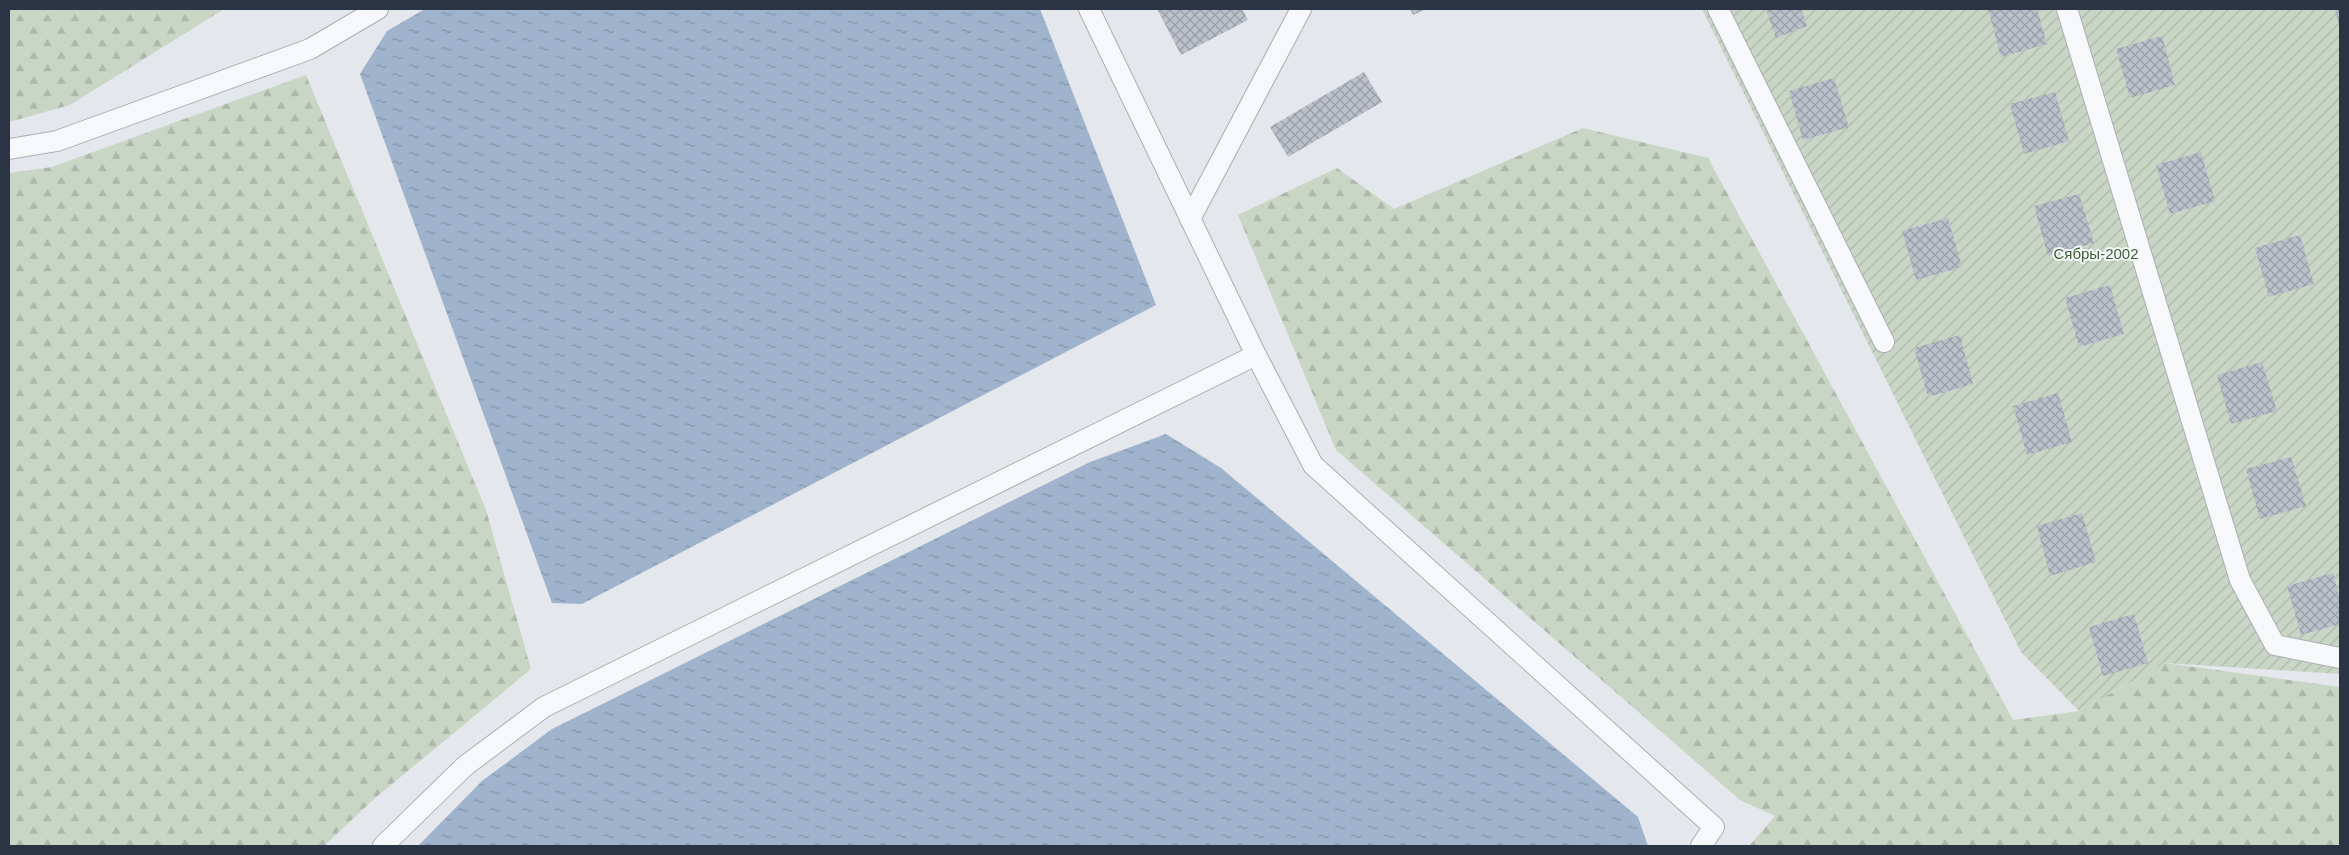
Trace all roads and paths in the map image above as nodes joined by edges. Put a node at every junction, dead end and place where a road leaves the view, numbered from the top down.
1 (378, 9) edge
2 (1089, 9) edge
3 (1301, 9) edge
4 (1718, 9) edge
5 (2067, 9) edge
6 (9, 149) edge
7 (1190, 219) junction
8 (1884, 342) dead end
9 (1256, 355) junction
10 (2340, 658) edge
11 (383, 846) edge
12 (1700, 846) edge

1 - 6 lane
2 - 7 lane
3 - 7 lane
4 - 8 lane
5 - 10 lane
7 - 9 lane
9 - 11 lane
9 - 12 lane

